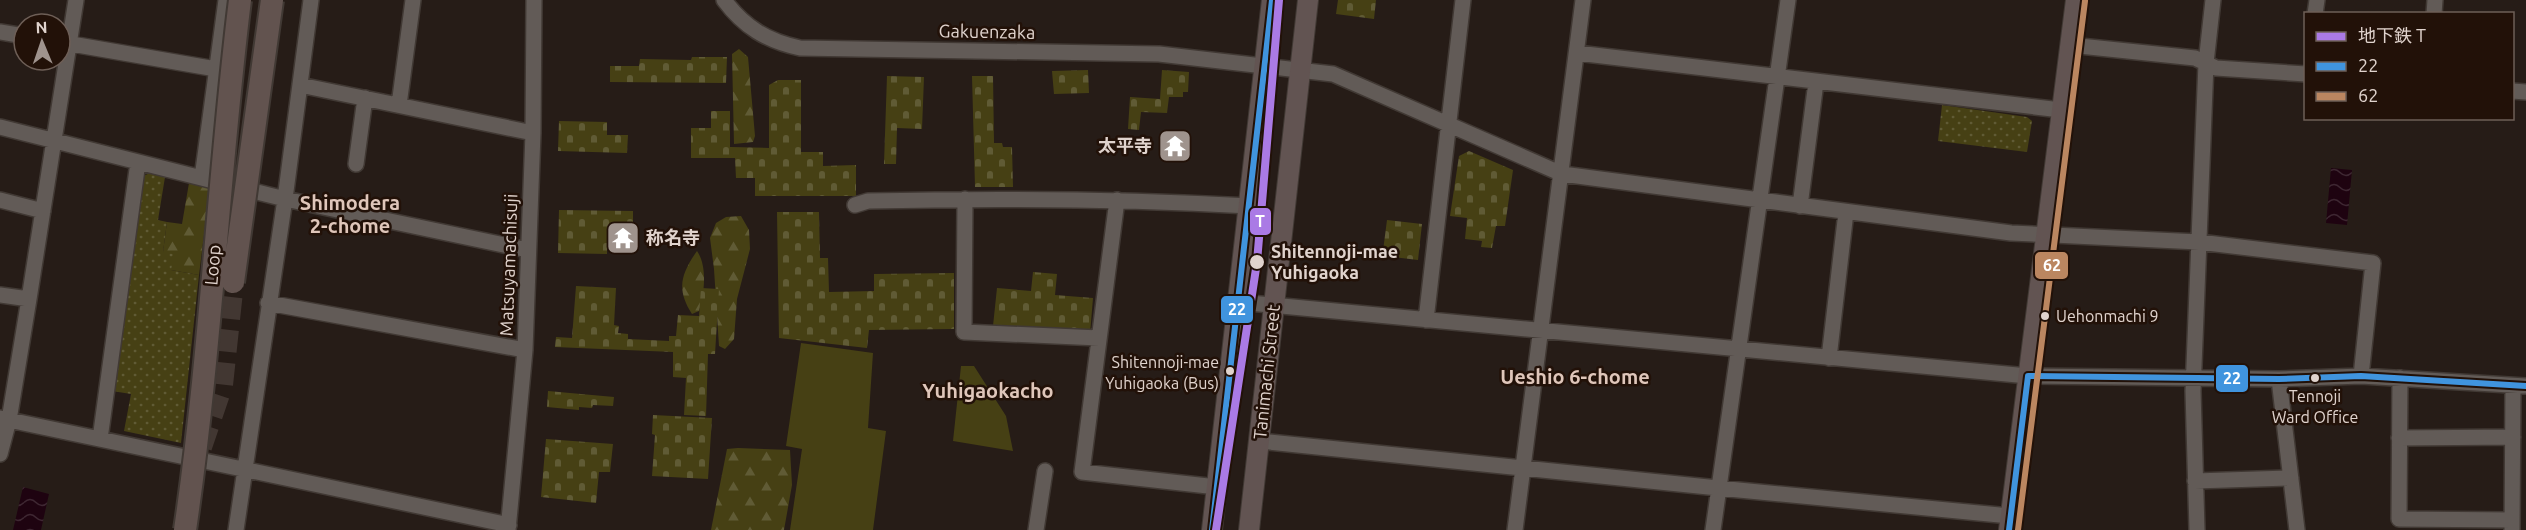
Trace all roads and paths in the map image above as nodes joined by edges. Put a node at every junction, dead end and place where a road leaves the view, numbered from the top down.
1 (76, 0) edge
2 (226, 0) edge
3 (240, 0) edge
4 (272, 0) edge
5 (311, 0) edge
6 (413, 0) edge
7 (534, 0) edge
8 (724, 0) edge
9 (1272, 0) edge
10 (1308, 0) edge
11 (1463, 0) edge
12 (1583, 0) edge
13 (1788, 0) edge
14 (2076, 0) edge
15 (2213, 0) edge
16 (72, 16) edge
17 (72, 44) edge
18 (2070, 45) junction
19 (1577, 53) junction
20 (2206, 63) junction
21 (1265, 66) junction
22 (216, 69) junction
23 (1300, 70) junction
24 (62, 72) edge
25 (2304, 74) edge
26 (1778, 77) junction
27 (1816, 81) junction
28 (300, 85) junction
29 (365, 98) junction
30 (399, 105) junction
31 (2061, 110) junction
32 (1449, 125) junction
33 (0, 127) edge
34 (534, 133) junction
35 (54, 141) junction
36 (138, 162) junction
37 (356, 164) dead end
38 (1562, 174) junction
39 (202, 178) junction
40 (285, 199) junction
41 (965, 199) junction
42 (0, 200) edge
43 (1117, 200) junction
44 (1760, 202) junction
45 (855, 205) dead end
46 (1250, 206) junction
47 (1800, 206) junction
48 (43, 210) junction
49 (1846, 212) junction
50 (2045, 236) junction
51 (2199, 242) junction
52 (528, 250) junction
53 (233, 282) tunnel mouth
54 (0, 295) edge
55 (29, 299) junction
56 (1239, 302) junction
57 (268, 303) junction
58 (1274, 306) junction
59 (1425, 320) junction
60 (1542, 331) junction
61 (1099, 338) junction
62 (525, 350) junction
63 (1740, 350) junction
64 (1829, 358) junction
65 (2028, 376) junction
66 (2361, 376) junction
67 (2194, 378) junction
68 (2400, 378) junction
69 (2279, 379) junction
70 (2519, 386) edge
71 (4, 419) edge
72 (2513, 437) junction
73 (2399, 438) junction
74 (100, 439) junction
75 (1259, 441) junction
76 (0, 454) edge
77 (1522, 466) junction
78 (244, 469) junction
79 (1046, 471) dead end
80 (2291, 478) junction
81 (2195, 481) junction
82 (1217, 487) junction
83 (1718, 488) junction
84 (2010, 523) edge
85 (2512, 525) edge
86 (508, 527) edge
87 (185, 530) edge
88 (236, 530) edge
89 (1036, 530) edge
90 (1212, 530) edge
91 (1249, 530) edge
92 (1515, 530) edge
93 (1713, 530) edge
94 (2197, 530) edge
95 (2297, 530) edge

1 - 16 street
2 - 22 street
3 - 87 highway, Loop, bridge
4 - 53 highway, bridge
5 - 28 street
6 - 30 street
7 - 34 street, Matsuyamachisuji
8 - 21 street, Gakuenzaka
9 - 21 main road, Tanimachi Street
10 - 23 main road, Tanimachi Street
11 - 32 street
12 - 19 street
13 - 26 street
14 - 18 main road
15 - 20 street
17 - 22 street
18 - 20 street
18 - 31 main road
19 - 26 street
19 - 38 street
20 - 25 street
20 - 51 street
21 - 23 street, Gakuenzaka
21 - 46 main road, Tanimachi Street
22 - 39 street
23 - 32 street, Gakuenzaka
23 - 58 main road, Tanimachi Street
24 - 35 street
26 - 27 street
26 - 44 street
27 - 31 street
27 - 47 street
28 - 29 street
28 - 40 street
29 - 30 street
29 - 37 street
30 - 34 street
31 - 50 main road
32 - 38 street, Gakuenzaka
32 - 59 street
33 - 35 street
34 - 52 street, Matsuyamachisuji
35 - 36 street
35 - 48 street
36 - 39 street
36 - 74 street
38 - 44 street, Gakuenzaka
38 - 60 street
39 - 40 street
40 - 52 street
40 - 57 street
41 - 43 street
41 - 45 street
41 - 61 street
42 - 48 street
43 - 46 street
43 - 61 street
44 - 47 street, Gakuenzaka
44 - 63 street
46 - 56 main road, Tanimachi Street
47 - 49 street, Gakuenzaka
48 - 55 street
49 - 50 street, Gakuenzaka
49 - 64 street
50 - 51 street, Gakuenzaka
50 - 65 main road
51 - 66 street, Gakuenzaka
51 - 67 street
52 - 62 street, Matsuyamachisuji
54 - 55 street
55 - 71 street
56 - 58 street
56 - 82 main road, Tanimachi Street
57 - 62 street
57 - 78 street
58 - 59 street
58 - 75 main road, Tanimachi Street
59 - 60 street
60 - 63 street
60 - 77 street
61 - 82 street
62 - 86 street, Matsuyamachisuji
63 - 64 street
63 - 83 street
64 - 65 street
65 - 67 street
65 - 84 main road
66 - 68 street
66 - 69 street
67 - 69 street
67 - 81 street
68 - 70 street
68 - 73 street
69 - 80 street
70 - 72 street
71 - 74 street
71 - 76 street
72 - 73 street
72 - 85 street
73 - 85 street
74 - 78 street
75 - 77 street
75 - 91 main road, Tanimachi Street
77 - 83 street
77 - 92 street
78 - 86 street
78 - 88 street
79 - 89 street
80 - 81 street
80 - 95 street
81 - 94 street
82 - 90 main road, Tanimachi Street
83 - 84 street
83 - 93 street

